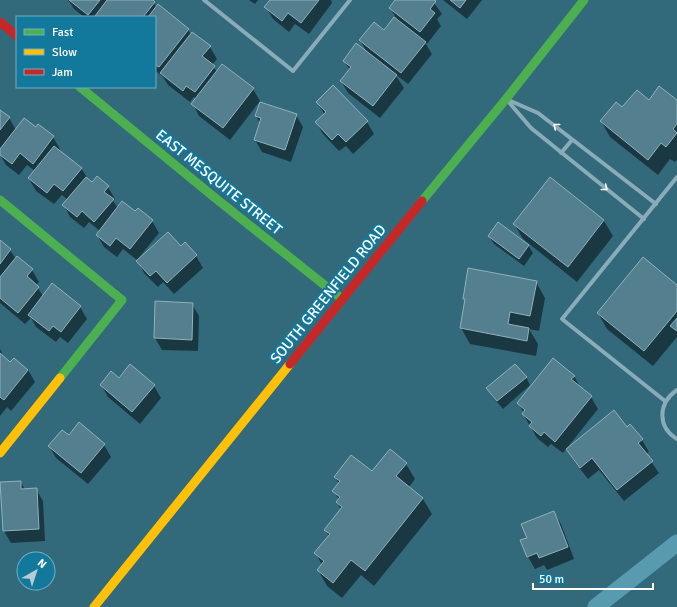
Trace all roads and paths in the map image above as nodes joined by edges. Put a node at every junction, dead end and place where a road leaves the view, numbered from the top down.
1 (204, 0) edge
2 (350, 0) edge
3 (584, 0) edge
4 (0, 22) edge
5 (16, 35) edge
6 (81, 88) edge
7 (506, 99) junction
8 (572, 140) junction
9 (561, 153) junction
10 (677, 178) edge
11 (0, 200) edge
12 (656, 204) junction
13 (644, 219) junction
14 (342, 299) junction
15 (677, 390) edge
16 (665, 402) junction
17 (677, 439) edge
18 (0, 453) edge
19 (94, 607) edge

1 - 2 street
3 - 7 main road, SOUTH GREENFIELD ROAD
4 - 5 main road
6 - 14 main road, EAST MESQUITE STREET
8 -> 7 street
7 - 9 street
7 - 14 main road, SOUTH GREENFIELD ROAD
8 - 9 street
8 - 12 street
9 -> 13 street
10 - 12 street
11 - 18 main road
12 - 13 street
13 - 16 street
14 - 19 main road, SOUTH GREENFIELD ROAD
15 - 16 street
16 - 17 street

